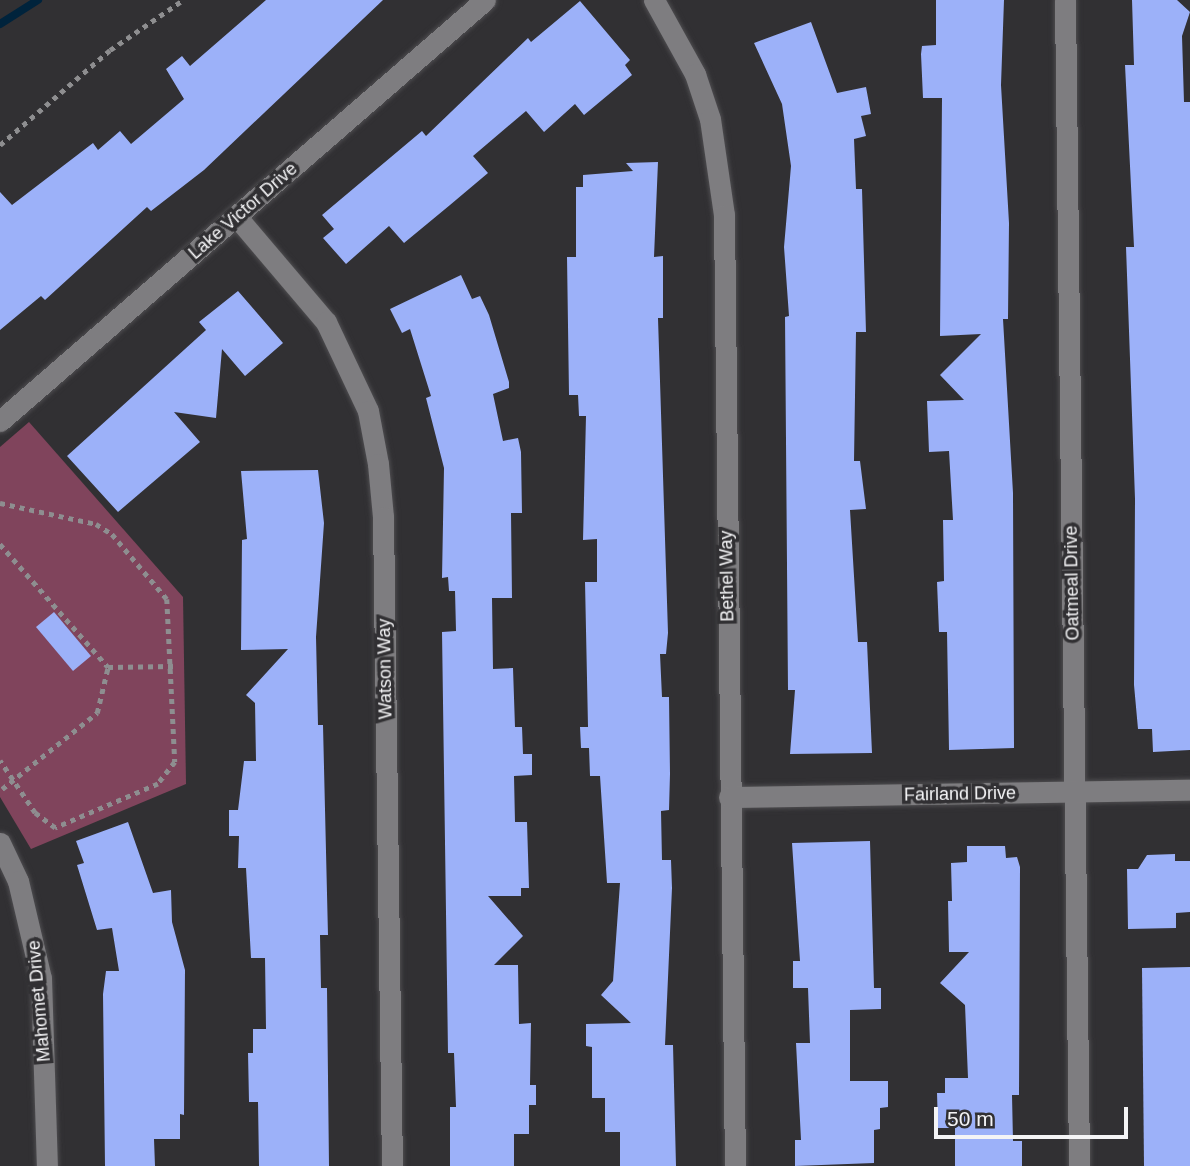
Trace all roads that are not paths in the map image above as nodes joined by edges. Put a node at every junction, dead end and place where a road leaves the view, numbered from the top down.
1 (485, 0) edge
2 (654, 0) edge
3 (1065, 0) edge
4 (236, 216) junction
5 (0, 421) edge
6 (1190, 790) edge
7 (1075, 793) junction
8 (729, 797) junction
9 (0, 843) edge
10 (47, 1166) edge
11 (392, 1166) edge
12 (735, 1166) edge
13 (1079, 1166) edge

1 - 4 street, Lake Victor Drive
2 - 8 street, Bethel Way
3 - 7 street, Oatmeal Drive
4 - 5 street, Lake Victor Drive
4 - 11 street, Watson Way
6 - 7 street, Fairland Drive
7 - 8 street, Fairland Drive
7 - 13 street, Oatmeal Drive
8 - 12 street, Bethel Way
9 - 10 street, Mahomet Drive

